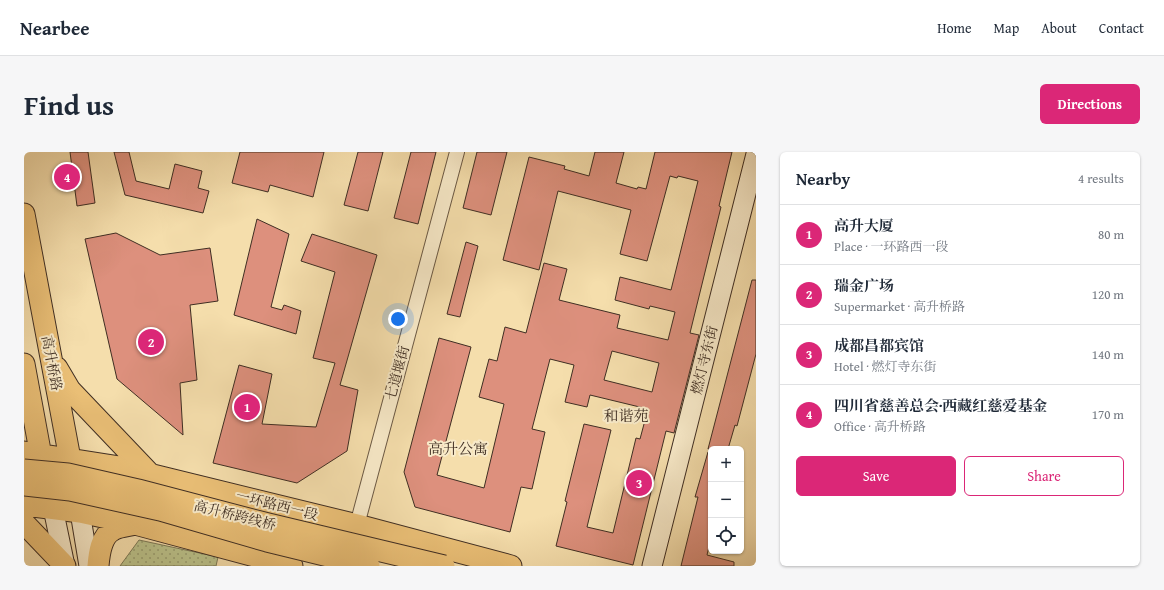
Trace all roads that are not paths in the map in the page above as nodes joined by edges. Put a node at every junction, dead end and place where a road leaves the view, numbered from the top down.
1 (457, 152) edge
2 (756, 154) edge
3 (24, 214) edge
4 (51, 357) junction
5 (24, 366) edge
6 (32, 453) edge
7 (71, 460) junction
8 (24, 470) edge
9 (150, 474) junction
10 (24, 486) edge
11 (24, 505) edge
12 (53, 508) junction
13 (80, 512) junction
14 (24, 523) edge
15 (135, 524) junction
16 (357, 524) junction
17 (65, 566) edge
18 (89, 566) edge
19 (98, 566) edge
20 (292, 566) edge
21 (369, 566) edge
22 (444, 566) edge
23 (511, 566) edge
24 (652, 566) edge

1 - 16 street, 七道堰街
2 - 24 street, 燃灯寺东街
3 - 4 main road, 高升桥路
4 - 7 main road, 高升桥路
4 - 9 main road
5 - 6 main road, 高升桥路
6 - 7 main road, 一环路西一段
6 - 12 main road, 高升桥路
7 - 9 main road, 一环路西一段
7 - 13 main road, 高升桥路
8 - 22 main road, 高升桥跨线桥, bridge
9 - 16 main road, 一环路西一段
10 - 21 main road, 高升桥跨线桥, bridge
11 - 12 main road
12 - 13 main road
12 - 17 street
13 - 15 main road
13 - 18 street
14 - 17 main road
15 - 19 main road
15 - 20 main road
16 - 23 main road, 一环路西一段

